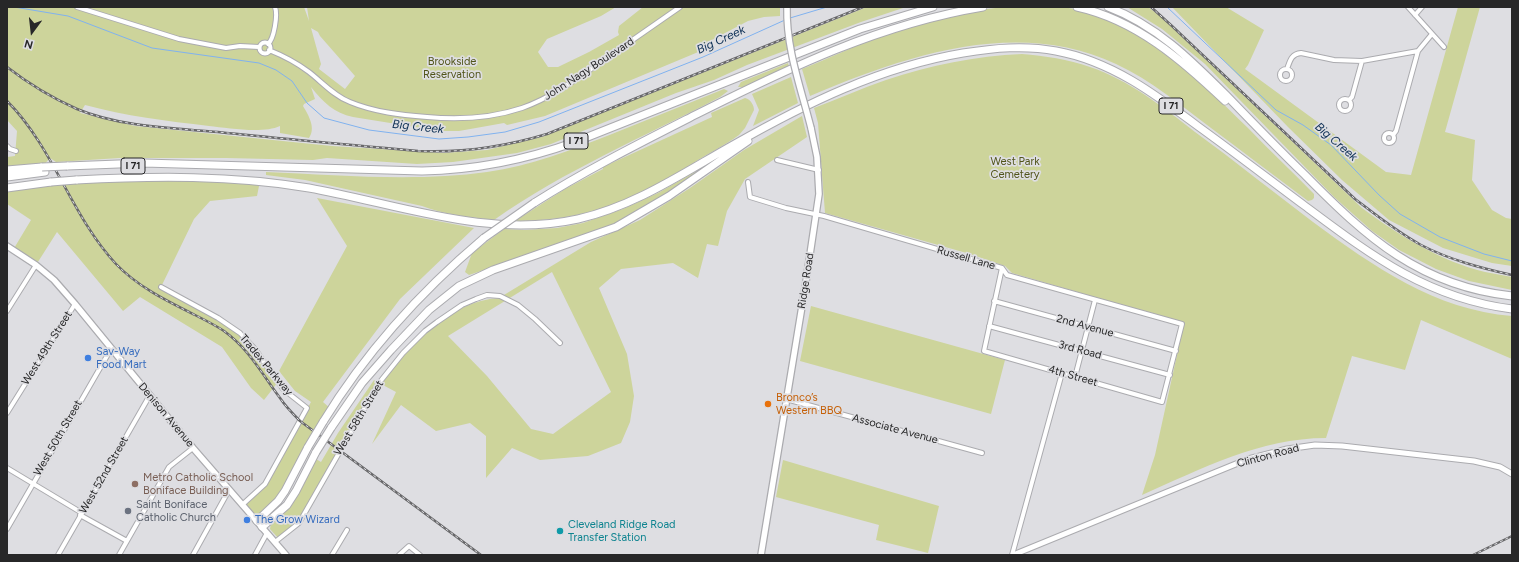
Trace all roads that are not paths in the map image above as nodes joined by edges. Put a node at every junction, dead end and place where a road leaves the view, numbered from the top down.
1 (77, 7) edge
2 (275, 7) edge
3 (680, 7) edge
4 (787, 7) edge
5 (933, 7) edge
6 (983, 7) edge
7 (1077, 7) edge
8 (1108, 7) edge
9 (1408, 7) edge
10 (1422, 7) edge
11 (1415, 15) junction
12 (1432, 34) junction
13 (268, 44) junction
14 (259, 47) junction
15 (1444, 47) dead end
16 (270, 50) junction
17 (1418, 51) junction
18 (1362, 61) junction
19 (1287, 69) dead end
20 (1349, 100) dead end
21 (794, 111) junction
22 (1393, 135) dead end
23 (1273, 143) junction
24 (7, 146) edge
25 (16, 151) dead end
26 (777, 160) dead end
27 (7, 170) edge
28 (44, 170) junction
29 (819, 170) junction
30 (7, 177) edge
31 (748, 182) dead end
32 (7, 188) edge
33 (816, 215) junction
34 (7, 246) edge
35 (36, 265) junction
36 (1002, 268) junction
37 (161, 287) dead end
38 (1512, 296) edge
39 (1095, 300) junction
40 (994, 301) junction
41 (75, 304) junction
42 (1512, 308) edge
43 (7, 311) edge
44 (989, 326) junction
45 (1087, 327) junction
46 (560, 343) dead end
47 (111, 349) junction
48 (1081, 351) junction
49 (1176, 351) junction
50 (1062, 373) junction
51 (1170, 375) junction
52 (1075, 376) junction
53 (150, 395) junction
54 (786, 399) junction
55 (7, 413) edge
56 (193, 448) junction
57 (982, 453) dead end
58 (7, 468) edge
59 (1512, 474) edge
60 (32, 484) junction
61 (230, 490) junction
62 (242, 504) junction
63 (81, 514) junction
64 (257, 521) junction
65 (262, 527) junction
66 (7, 529) edge
67 (347, 530) dead end
68 (267, 533) junction
69 (127, 541) junction
70 (276, 542) junction
71 (58, 555) edge
72 (119, 555) edge
73 (193, 555) edge
74 (255, 555) edge
75 (286, 555) edge
76 (332, 555) edge
77 (399, 555) edge
78 (420, 555) edge
79 (761, 555) edge
80 (1012, 555) edge

1 - 14 street, John Nagy Boulevard
2 - 13 street
3 - 16 street, John Nagy Boulevard
4 - 29 main road, Ridge Road, bridge
5 - 28 highway, I 71, bridge
6 - 64 highway, bridge
7 - 23 highway
8 - 23 highway
9 - 11 street
10 - 11 street
11 - 12 street
12 - 15 street
12 - 17 street
13 - 14 street, John Nagy Boulevard
13 - 16 street
14 - 16 street, John Nagy Boulevard
17 - 18 street
17 - 22 street
18 - 19 street
18 - 20 street
21 - 32 highway, I 71, bridge
21 - 42 highway, I 71
21 - 65 highway, bridge
23 - 38 highway
24 - 25 street
26 - 29 street
27 - 28 highway
28 - 30 highway
29 - 33 main road, Ridge Road
31 - 33 street, Russell Lane
33 - 36 street, Russell Lane
33 - 54 main road, Ridge Road
34 - 35 main road, Denison Avenue
35 - 41 main road, Denison Avenue
35 - 43 street
36 - 39 street, Russell Lane
36 - 40 street
37 - 62 street, Tradex Parkway
39 - 45 street
39 - 49 street, Russell Lane
40 - 44 street
40 - 45 street, 2nd Avenue
41 - 47 main road, Denison Avenue
41 - 55 street, West 49th Street
44 - 48 street, 3rd Road
44 - 50 street, 4th Street
45 - 48 street
45 - 49 street, 2nd Avenue
46 - 70 street, West 58th Street
47 - 53 main road, Denison Avenue
47 - 60 street, West 50th Street
48 - 51 street, 3rd Road
48 - 52 street
49 - 51 street
50 - 52 street, 4th Street
50 - 80 street
51 - 52 street, 4th Street
53 - 56 main road, Denison Avenue
53 - 63 street, West 52nd Street
54 - 57 street, Associate Avenue
54 - 79 main road, Ridge Road
56 - 61 main road, Denison Avenue
56 - 69 street
58 - 60 street
59 - 80 street, Clinton Road
60 - 63 street
60 - 66 street, West 50th Street
61 - 62 main road, Denison Avenue
61 - 73 street
62 - 64 main road, Denison Avenue
63 - 69 street
63 - 71 street, West 52nd Street
64 - 65 main road, Denison Avenue
65 - 68 main road, Denison Avenue
67 - 76 street
68 - 70 main road, Denison Avenue
68 - 74 street
69 - 72 street
70 - 75 main road, Denison Avenue
77 - 78 street

